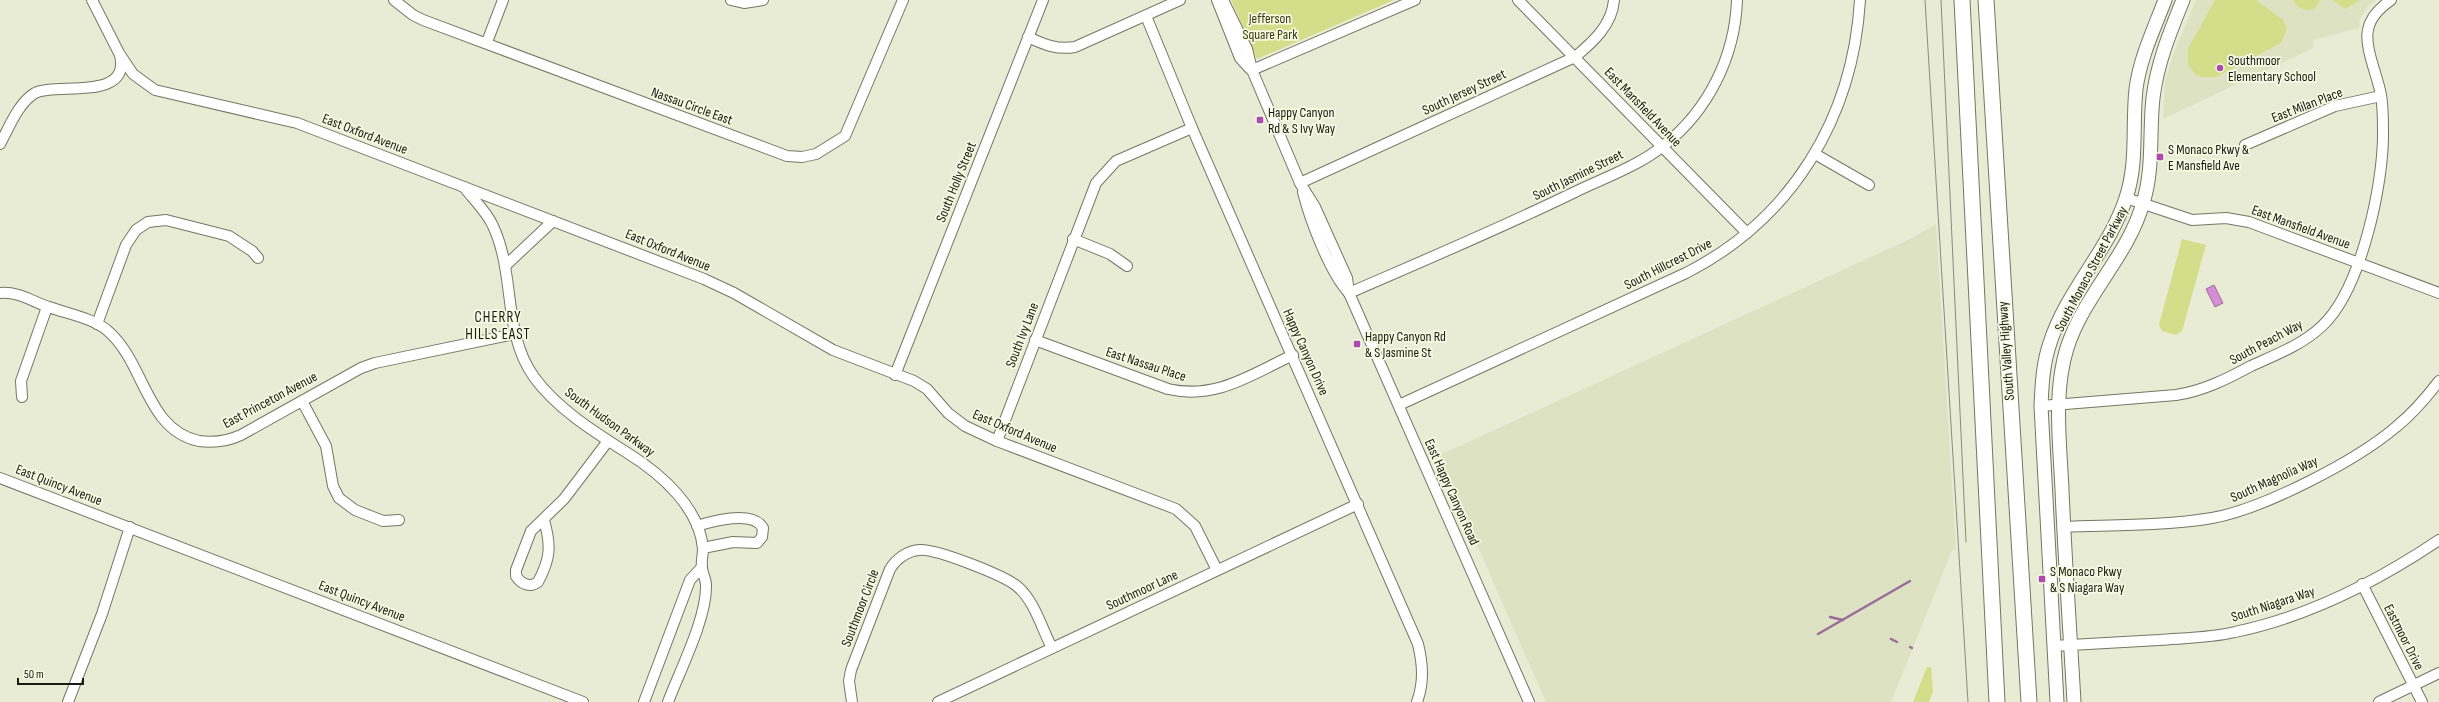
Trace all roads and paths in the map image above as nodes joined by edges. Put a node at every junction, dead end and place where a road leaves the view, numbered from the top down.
1 (92, 0) edge
2 (394, 0) edge
3 (503, 0) edge
4 (732, 0) edge
5 (763, 0) edge
6 (902, 0) edge
7 (1043, 0) edge
8 (1180, 0) edge
9 (1217, 0) edge
10 (1223, 0) edge
11 (1415, 0) edge
12 (1518, 0) edge
13 (1614, 0) edge
14 (1737, 0) edge
15 (1860, 0) edge
16 (1962, 0) edge
17 (1986, 0) edge
18 (2165, 0) edge
19 (2183, 0) edge
20 (2392, 0) edge
21 (1146, 16) junction
22 (1028, 37) junction
23 (487, 42) junction
24 (119, 53) junction
25 (1575, 57) junction
26 (1252, 70) junction
27 (2381, 96) junction
28 (1192, 128) junction
29 (0, 144) edge
30 (2245, 145) dead end
31 (1663, 147) junction
32 (1815, 154) junction
33 (1300, 183) junction
34 (1869, 184) dead end
35 (464, 187) junction
36 (2126, 198) junction
37 (2143, 204) junction
38 (553, 221) junction
39 (1748, 233) junction
40 (1073, 239) junction
41 (258, 258) dead end
42 (2357, 262) junction
43 (505, 266) junction
44 (1127, 266) dead end
45 (0, 293) edge
46 (1349, 293) junction
47 (2439, 293) edge
48 (47, 307) junction
49 (97, 324) junction
50 (514, 334) junction
51 (1035, 340) junction
52 (1293, 355) junction
53 (895, 375) junction
54 (2439, 381) edge
55 (22, 398) dead end
56 (302, 401) junction
57 (2059, 404) junction
58 (1399, 405) junction
59 (2041, 406) junction
60 (608, 441) junction
61 (997, 441) junction
62 (0, 478) edge
63 (1358, 504) junction
64 (399, 520) dead end
65 (544, 520) junction
66 (697, 526) junction
67 (130, 527) junction
68 (2064, 527) junction
69 (2439, 540) edge
70 (703, 548) junction
71 (702, 567) junction
72 (1216, 570) junction
73 (2362, 584) junction
74 (2071, 645) junction
75 (2053, 646) junction
76 (1052, 648) junction
77 (2439, 673) edge
78 (2413, 685) junction
79 (945, 700) edge
80 (68, 702) edge
81 (583, 702) edge
82 (644, 702) edge
83 (668, 702) edge
84 (852, 702) edge
85 (1417, 702) edge
86 (1529, 702) edge
87 (1997, 702) edge
88 (2029, 702) edge
89 (2057, 702) edge
90 (2074, 702) edge
91 (2379, 702) edge
92 (2422, 702) edge

1 - 24 street, East Oxford Avenue
2 - 23 street, Nassau Circle East
3 - 23 street
4 - 5 street
6 - 23 street, Nassau Circle East
7 - 22 street, South Holly Street
8 - 21 street
9 - 26 street, East Happy Canyon Road
10 - 26 street, East Happy Canyon Road
11 - 26 street
12 - 25 street, East Mansfield Avenue
13 - 25 street, South Jersey Street
14 - 31 street, South Jasmine Street
15 - 32 street, South Hillcrest Drive
16 - 87 highway, South Valley Highway
17 - 88 highway, South Valley Highway
18 - 36 main road, South Monaco Street Parkway
19 - 37 main road, South Monaco Street Parkway
20 - 27 street, South Peach Way
21 - 22 street
21 - 28 street, Happy Canyon Drive
22 - 53 street, South Holly Street
24 - 29 street
24 - 35 street, East Oxford Avenue
25 - 31 street, East Mansfield Avenue
25 - 33 street, South Jersey Street
26 - 33 street, East Happy Canyon Road
27 - 30 street, East Milan Place
27 - 42 street, South Peach Way
28 - 40 street, South Ivy Lane
28 - 52 street, Happy Canyon Drive
31 - 39 street, East Mansfield Avenue
31 - 46 street, South Jasmine Street
32 - 34 street
32 - 39 street, South Hillcrest Drive
33 - 46 street, East Happy Canyon Road
35 - 38 street, East Oxford Avenue
35 - 43 street, South Hudson Parkway
36 - 37 street, East Mansfield Avenue
36 - 59 main road, South Monaco Street Parkway
37 - 42 street, East Mansfield Avenue
37 - 57 main road, South Monaco Street Parkway
38 - 43 street
38 - 53 street, East Oxford Avenue
39 - 58 street, South Hillcrest Drive
40 - 44 street
40 - 51 street, South Ivy Lane
41 - 49 street
42 - 47 street, East Mansfield Avenue
42 - 57 street, South Peach Way
43 - 50 street, South Hudson Parkway
45 - 48 street, East Princeton Avenue
46 - 58 street, East Happy Canyon Road
48 - 49 street, East Princeton Avenue
48 - 55 street
49 - 56 street, East Princeton Avenue
50 - 56 street, East Princeton Avenue
50 - 60 street, South Hudson Parkway
51 - 52 street, East Nassau Place
51 - 61 street, South Ivy Lane
52 - 63 street, Happy Canyon Drive
53 - 61 street, East Oxford Avenue
54 - 68 street, South Magnolia Way
56 - 64 street
57 - 59 street, South Peach Way
57 - 68 main road, South Monaco Street Parkway
58 - 86 street, East Happy Canyon Road
59 - 75 main road, South Monaco Street Parkway
60 - 65 street
60 - 66 street, South Hudson Parkway
61 - 72 street, East Oxford Avenue
62 - 67 street, East Quincy Avenue
63 - 72 street, Southmoor Lane
63 - 85 street, Happy Canyon Drive
65 - 65 street
66 - 70 street, South Hudson Parkway
66 - 70 street
67 - 80 street
67 - 81 street, East Quincy Avenue
68 - 74 main road, South Monaco Street Parkway
69 - 73 street, South Niagara Way
70 - 71 street, South Hudson Parkway
71 - 82 street
71 - 83 street, South Hudson Parkway
72 - 76 street, Southmoor Lane
73 - 74 street, South Niagara Way
73 - 78 street, Eastmoor Drive
74 - 75 street, South Niagara Way
74 - 90 main road, South Monaco Street Parkway
75 - 89 main road, South Monaco Street Parkway
76 - 79 street, Southmoor Lane
76 - 84 street, Southmoor Circle
77 - 78 street
78 - 91 street
78 - 92 street, Eastmoor Drive

